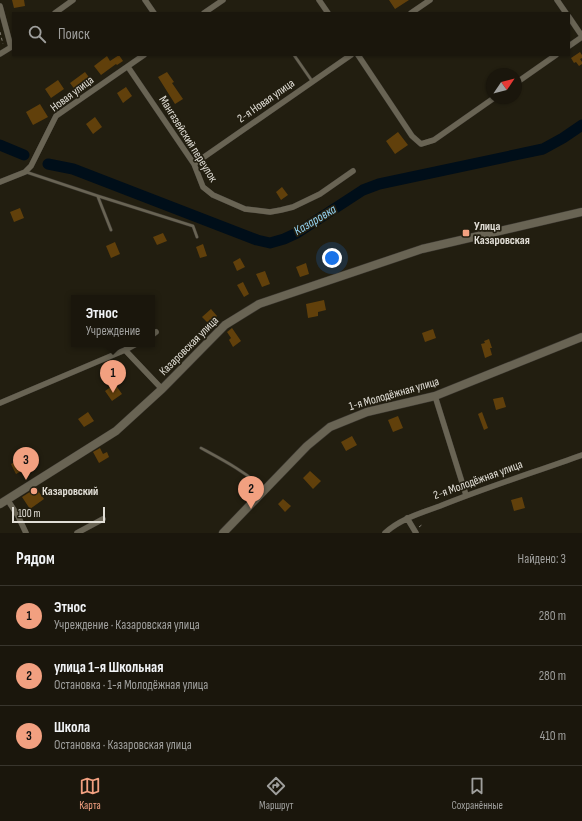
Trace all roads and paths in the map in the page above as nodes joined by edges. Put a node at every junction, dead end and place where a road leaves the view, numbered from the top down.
1 (74, 0) edge
2 (145, 0) edge
3 (223, 0) edge
4 (319, 0) edge
5 (430, 0) edge
6 (557, 0) edge
7 (0, 6) edge
8 (56, 12) edge
9 (153, 12) edge
10 (205, 12) edge
11 (327, 12) edge
12 (412, 12) edge
13 (565, 12) edge
14 (570, 18) edge
15 (0, 32) edge
16 (582, 36) edge
17 (3, 44) dead end
18 (570, 45) edge
19 (12, 46) edge
20 (0, 54) edge
21 (143, 56) edge
22 (295, 56) edge
23 (350, 56) edge
24 (359, 56) edge
25 (555, 56) edge
26 (128, 67) junction
27 (522, 79) edge
28 (312, 82) junction
29 (486, 104) edge
30 (194, 164) junction
31 (352, 171) dead end
32 (25, 172) junction
33 (0, 182) edge
34 (98, 196) junction
35 (582, 212) edge
36 (111, 230) dead end
37 (197, 237) dead end
38 (582, 337) edge
39 (130, 347) edge
40 (125, 350) junction
41 (162, 389) junction
42 (435, 396) junction
43 (0, 403) edge
44 (201, 448) dead end
45 (582, 455) edge
46 (264, 490) junction
47 (466, 496) junction
48 (3, 502) edge
49 (407, 518) junction
50 (103, 519) dead end
51 (26, 533) edge
52 (77, 533) edge
53 (223, 533) edge
54 (385, 533) edge
55 (416, 533) edge

1 - 8 street
2 - 9 street
3 - 10 street
4 - 11 street
5 - 12 street
6 - 13 street
7 - 19 street
14 - 16 street
15 - 17 path
16 - 18 street
19 - 20 street
21 - 26 street, Новая улица
22 - 28 lane
23 - 28 street, 2-я Новая улица
24 - 29 street
25 - 27 street
26 - 30 street, Мангазейский переулок
26 - 32 street, Новая улица
28 - 30 street, 2-я Новая улица
30 - 31 street, Мангазейский переулок
32 - 33 street
32 - 34 lane
34 - 36 lane
34 - 37 lane
35 - 41 street, Казаровская улица
38 - 42 street, 1-я Молодёжная улица
39 - 40 street
40 - 41 street
40 - 43 street
41 - 48 street, Казаровская улица
42 - 46 street, 1-я Молодёжная улица
42 - 47 street
44 - 46 lane
45 - 47 street, 2-я Молодёжная улица
46 - 53 street, 1-я Молодёжная улица
47 - 49 street, 2-я Молодёжная улица
48 - 51 street
49 - 54 street, 2-я Молодёжная улица
49 - 55 street
50 - 52 street

